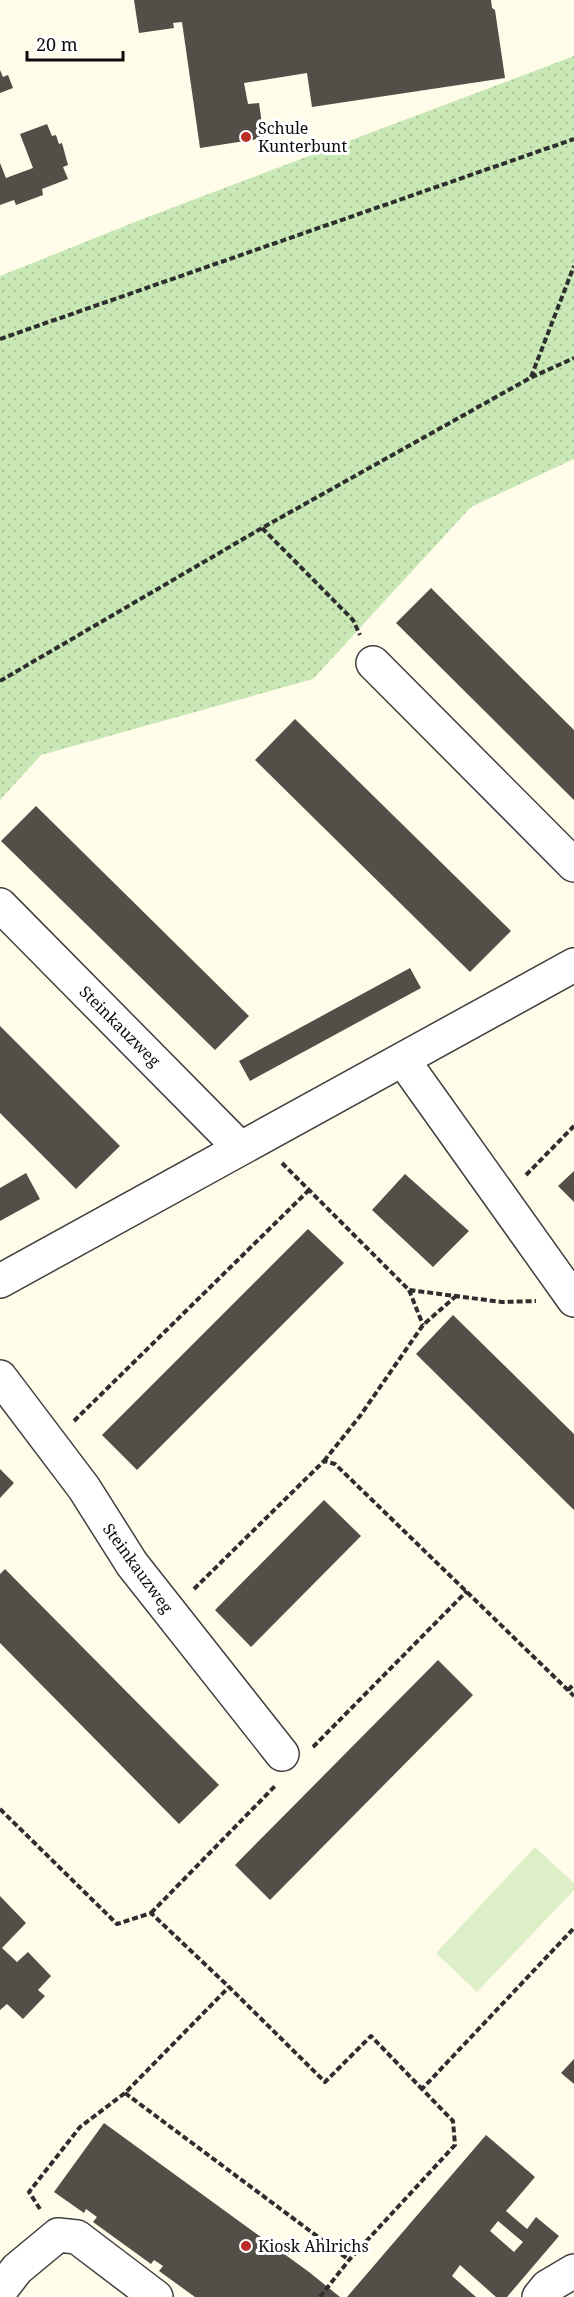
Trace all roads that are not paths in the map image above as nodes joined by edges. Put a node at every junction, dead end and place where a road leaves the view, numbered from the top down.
1 (373, 663) road end
2 (574, 865) edge
3 (0, 905) edge
4 (574, 965) edge
5 (403, 1060) junction
6 (249, 1143) junction
7 (0, 1281) edge
8 (571, 1296) edge
9 (0, 1377) edge
10 (291, 1761) road end
11 (574, 2271) edge
12 (0, 2291) edge
13 (542, 2296) edge
14 (156, 2297) edge

1 - 2 street
3 - 6 street, Steinkauzweg
4 - 5 street
5 - 6 street
5 - 8 street
6 - 7 street
9 - 10 street, Steinkauzweg
11 - 13 street
12 - 14 street

